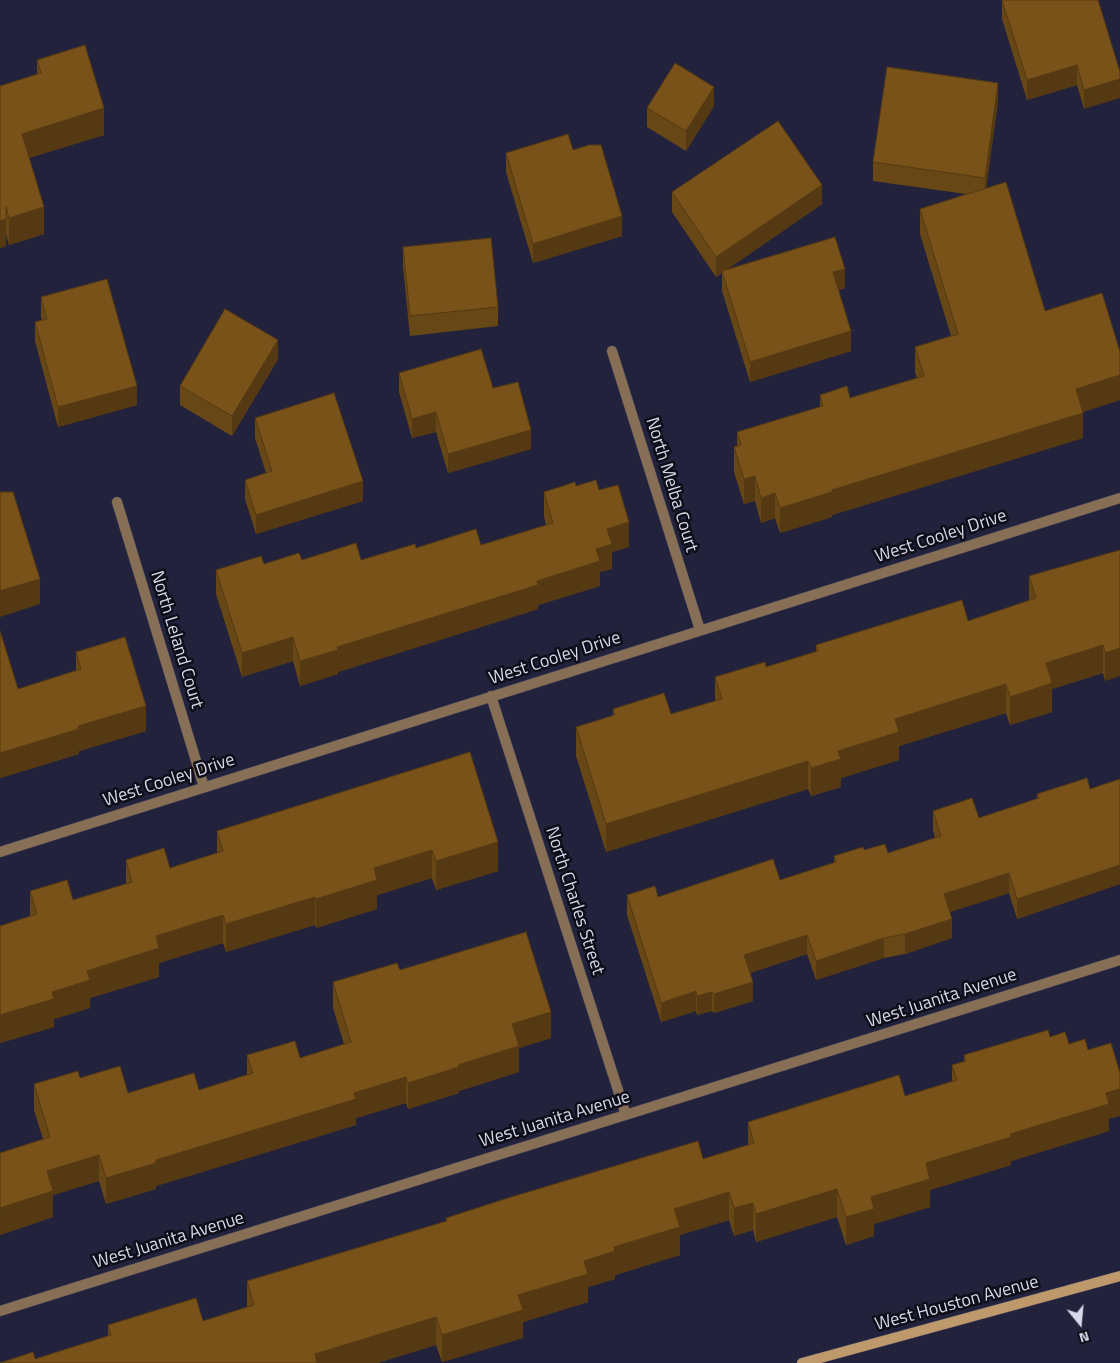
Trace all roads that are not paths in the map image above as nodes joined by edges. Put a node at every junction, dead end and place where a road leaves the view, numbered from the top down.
1 (612, 351) dead end
2 (1120, 498) edge
3 (117, 502) dead end
4 (700, 630) junction
5 (491, 696) junction
6 (204, 787) junction
7 (0, 852) edge
8 (1120, 960) edge
9 (626, 1115) junction
10 (1120, 1276) edge
11 (0, 1310) edge
12 (802, 1363) edge

1 - 4 street, North Melba Court
2 - 4 street, West Cooley Drive
3 - 6 street, North Leland Court
4 - 5 street, West Cooley Drive
5 - 6 street, West Cooley Drive
5 - 9 street, North Charles Street
6 - 7 street, West Cooley Drive
8 - 9 street, West Juanita Avenue
9 - 11 street, West Juanita Avenue
10 - 12 street, West Houston Avenue

